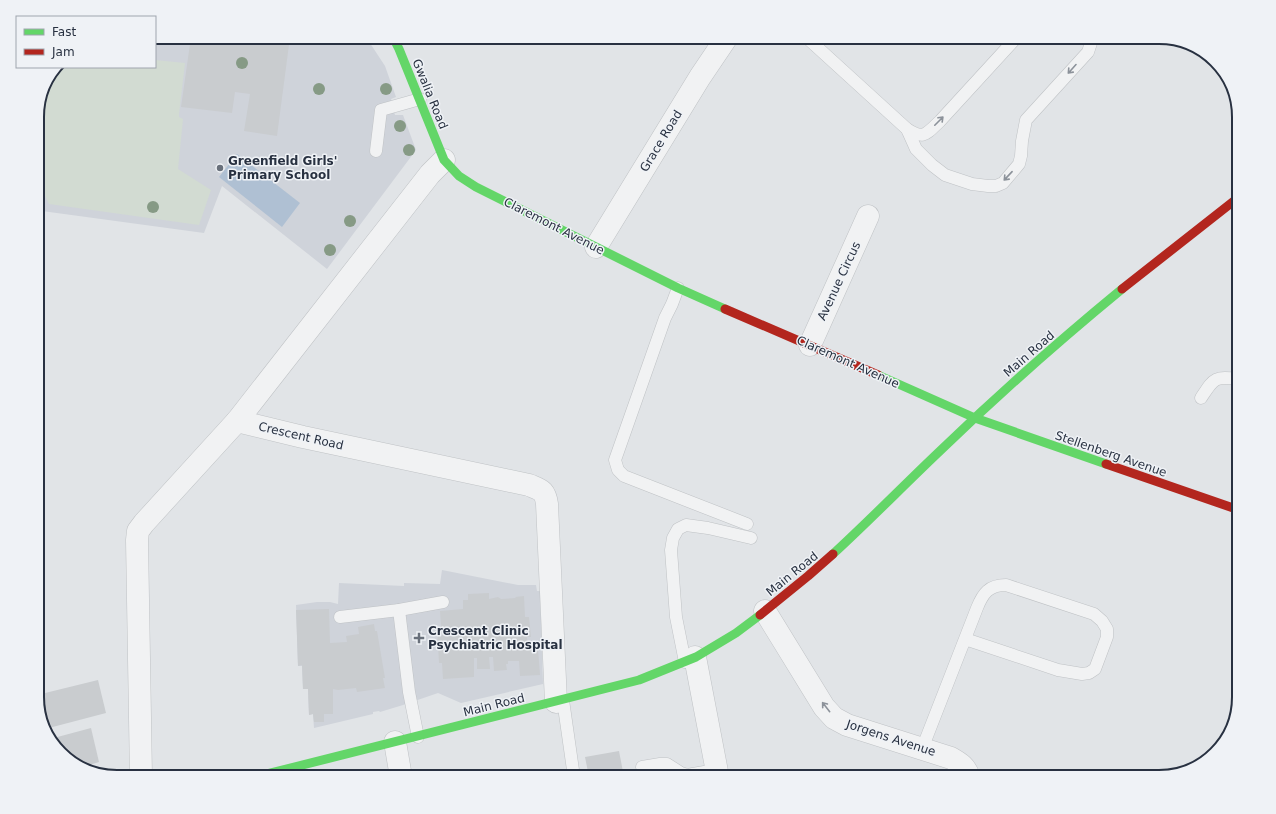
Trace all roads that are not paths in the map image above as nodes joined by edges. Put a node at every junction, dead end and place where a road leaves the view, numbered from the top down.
1 (396, 44) edge
2 (722, 44) edge
3 (814, 44) edge
4 (1011, 44) edge
5 (1091, 44) edge
6 (420, 99) junction
7 (907, 129) junction
8 (376, 151) dead end
9 (444, 160) junction
10 (1232, 203) edge
11 (868, 216) dead end
12 (596, 247) junction
13 (678, 288) junction
14 (810, 345) junction
15 (1232, 379) edge
16 (1201, 398) dead end
17 (975, 418) junction
18 (237, 420) junction
19 (1232, 508) edge
20 (747, 524) dead end
21 (751, 538) dead end
22 (443, 602) dead end
23 (399, 610) junction
24 (765, 611) junction
25 (340, 617) dead end
26 (965, 638) junction
27 (690, 659) junction
28 (559, 701) junction
29 (418, 737) junction
30 (394, 742) junction
31 (922, 748) junction
32 (642, 767) dead end
33 (141, 770) edge
34 (282, 770) edge
35 (400, 770) edge
36 (573, 770) edge
37 (676, 770) edge
38 (716, 770) edge
39 (967, 770) edge

1 - 6 main road, Gwalia Road
2 - 12 street, Grace Road
3 - 7 lane
7 -> 4 lane
5 -> 7 lane
6 - 8 lane
6 - 9 main road, Gwalia Road
9 - 12 main road, Claremont Avenue
9 - 18 street
10 - 17 main road, Main Road
11 - 14 street, Avenue Circus
12 - 13 main road, Claremont Avenue
13 - 14 main road, Claremont Avenue
13 - 20 lane
14 - 17 main road, Claremont Avenue
15 - 16 lane
17 - 19 main road, Stellenberg Avenue
17 - 24 main road, Main Road
18 - 28 street, Crescent Road
18 - 33 street
21 - 27 lane
22 - 23 lane
23 - 25 lane
23 - 29 lane
24 - 27 main road, Main Road
31 -> 24 street, Jorgens Avenue
26 - 26 lane
26 - 31 lane
27 - 28 main road, Main Road
27 - 38 street
28 - 29 main road, Main Road
28 - 36 lane
29 - 30 main road, Main Road
30 - 34 main road, Main Road
30 - 35 street
31 - 39 street, Jorgens Avenue
32 - 37 lane

